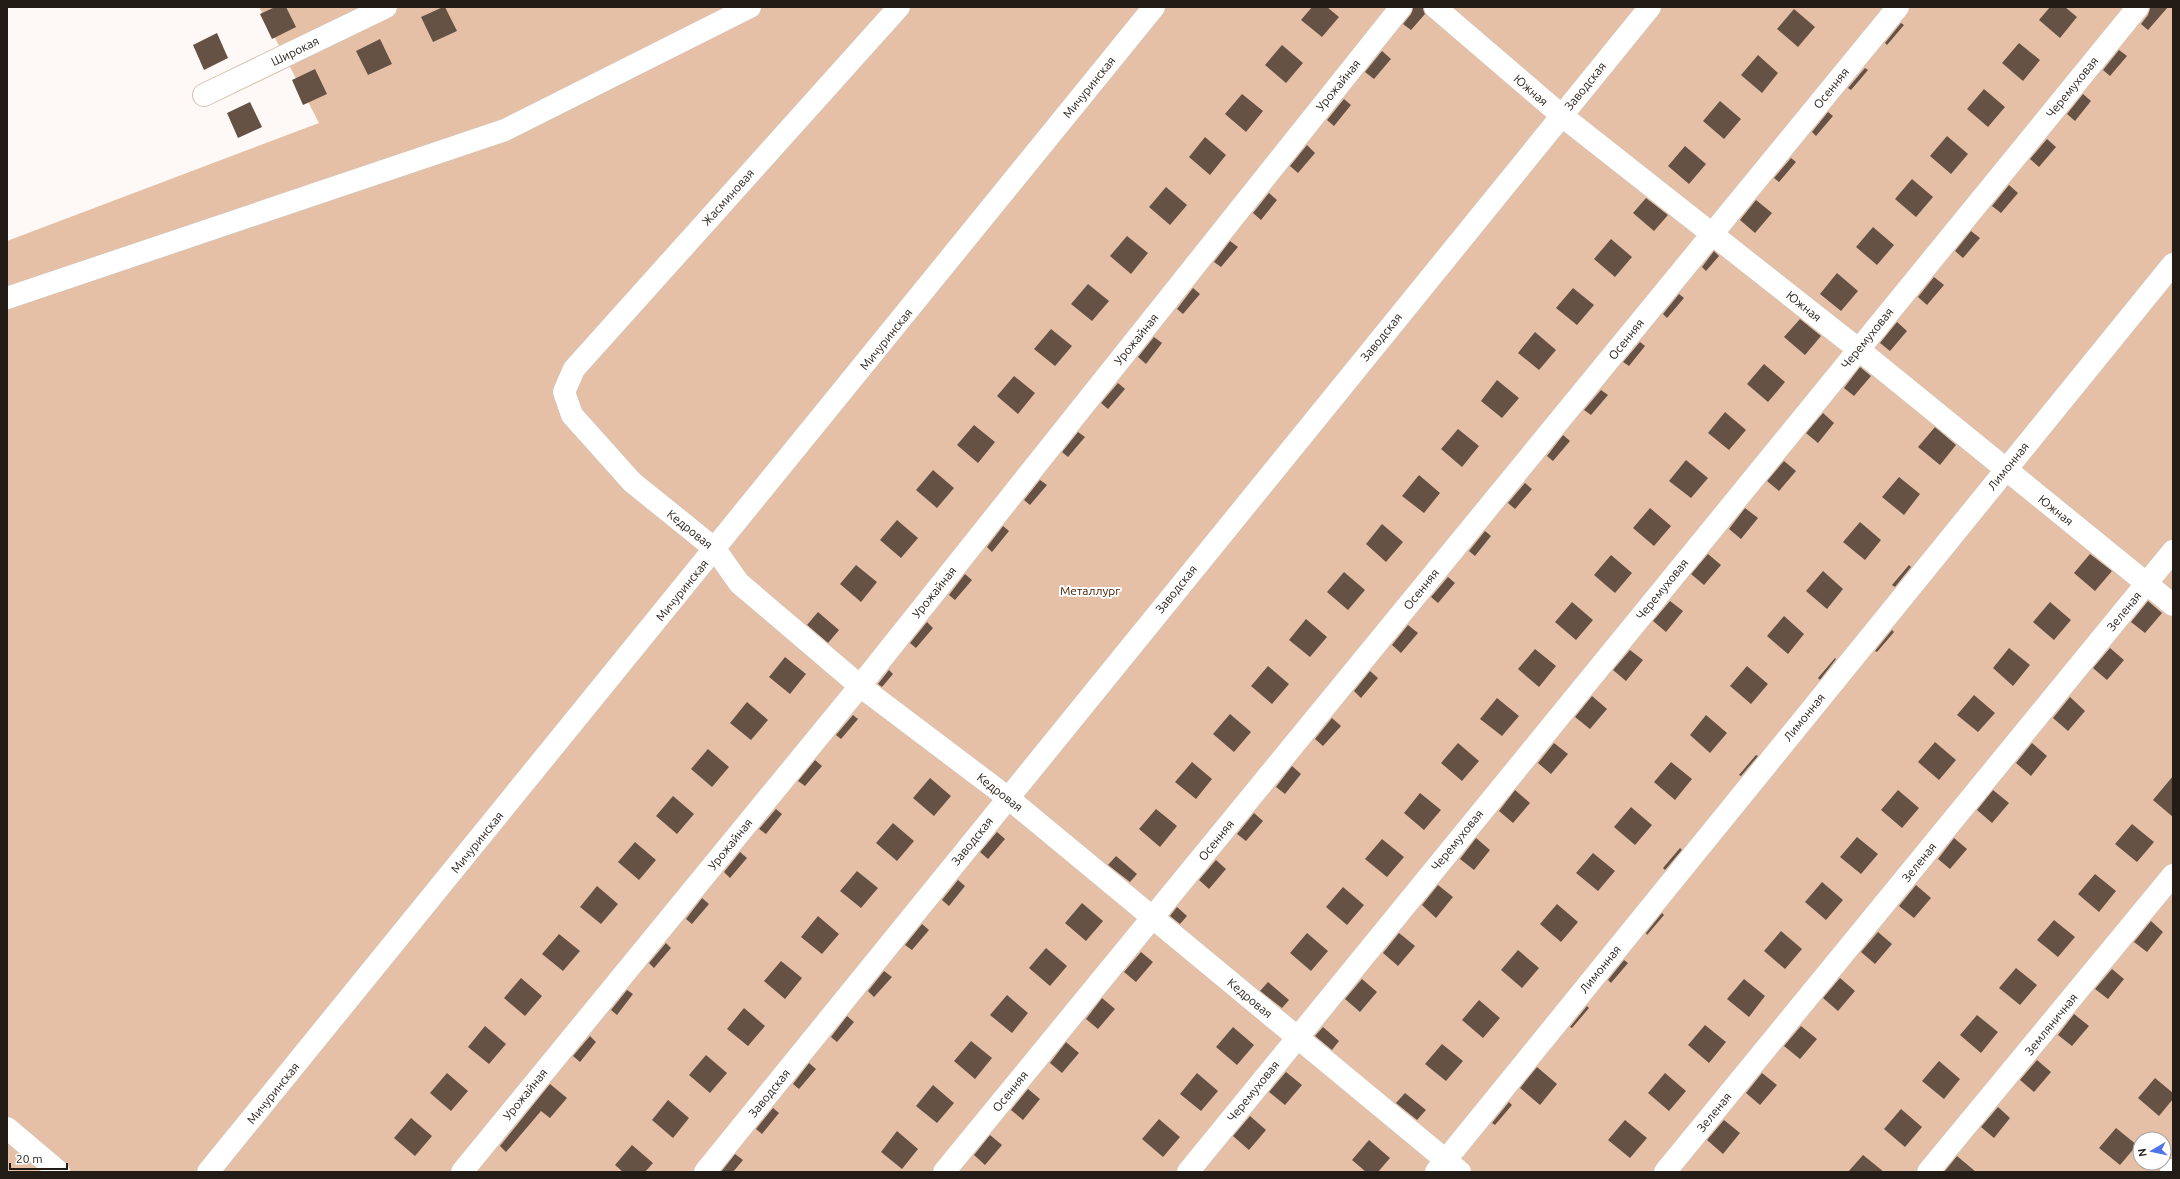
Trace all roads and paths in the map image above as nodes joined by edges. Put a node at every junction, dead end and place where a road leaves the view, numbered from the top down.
1 (386, 7) edge
2 (750, 7) edge
3 (899, 7) edge
4 (1154, 7) edge
5 (1401, 7) edge
6 (1434, 7) edge
7 (1650, 7) edge
8 (1898, 7) edge
9 (2138, 7) edge
10 (204, 95) dead end
11 (1561, 115) junction
12 (1712, 233) junction
13 (2173, 264) edge
14 (7, 298) edge
15 (1858, 349) junction
16 (564, 392) joint
17 (2005, 468) junction
18 (715, 549) junction
19 (2173, 551) edge
20 (2146, 584) junction
21 (2173, 605) edge
22 (860, 686) junction
23 (1007, 797) junction
24 (2173, 875) edge
25 (1153, 917) junction
26 (1297, 1037) junction
27 (7, 1128) edge
28 (1447, 1168) edge
29 (59, 1172) edge
30 (208, 1172) edge
31 (462, 1172) edge
32 (705, 1172) edge
33 (944, 1172) edge
34 (1188, 1172) edge
35 (1665, 1172) edge
36 (1928, 1172) edge

1 - 10 street, Широкая
2 - 14 street
3 - 16 street, Жасминовая
4 - 18 street, Мичуринская
5 - 22 street, Урожайная
6 - 11 street, Южная
7 - 11 street, Заводская
8 - 12 street, Осенняя
9 - 15 street, Черемуховая
11 - 12 street, Южная
11 - 23 street, Заводская
12 - 15 street, Южная
12 - 25 street, Осенняя
13 - 17 street, Лимонная
15 - 17 street, Южная
15 - 26 street, Черемуховая
16 - 18 street, Кедровая
17 - 20 street, Южная
17 - 28 street, Лимонная
18 - 22 street, Кедровая
18 - 30 street, Мичуринская
19 - 20 street, Зеленая
20 - 21 street, Южная
20 - 35 street, Зеленая
22 - 23 street, Кедровая
22 - 31 street, Урожайная
23 - 25 street, Кедровая
23 - 32 street, Заводская
24 - 36 street, Земляничная
25 - 26 street, Кедровая
25 - 33 street, Осенняя
26 - 28 street, Кедровая
26 - 34 street, Черемуховая
27 - 29 street

